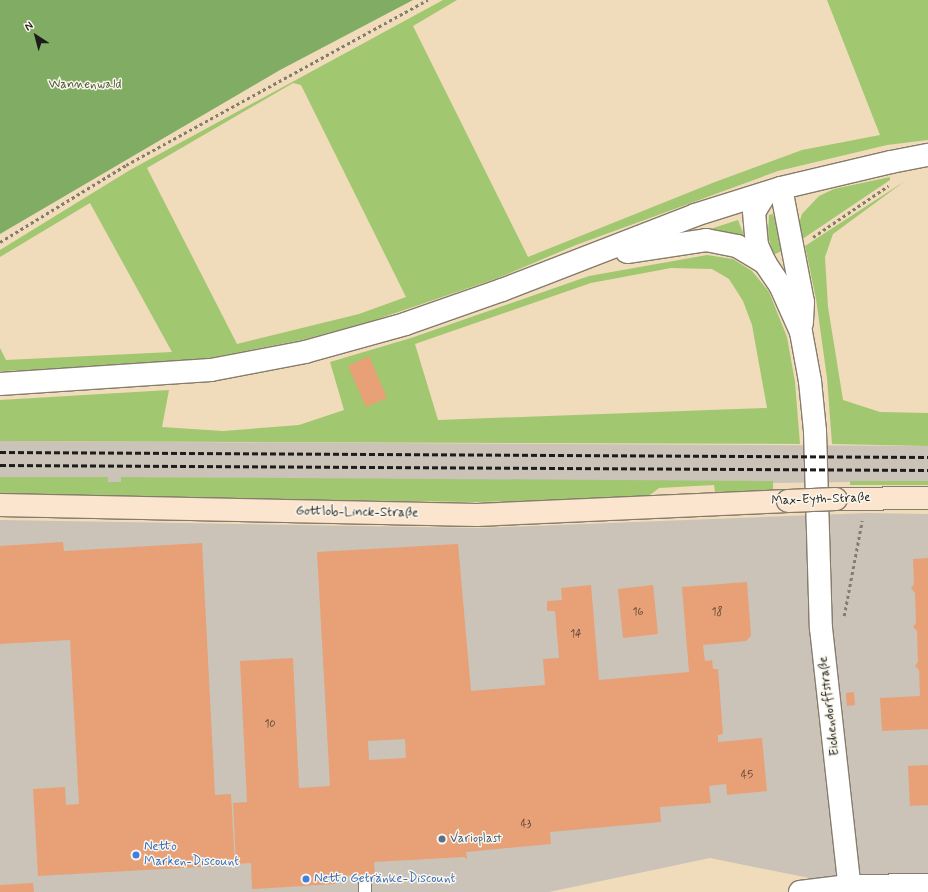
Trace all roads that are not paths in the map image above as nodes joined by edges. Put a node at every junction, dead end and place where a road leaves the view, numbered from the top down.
1 (928, 155) edge
2 (774, 191) junction
3 (583, 259) junction
4 (765, 263) junction
5 (801, 332) junction
6 (0, 384) edge
7 (928, 498) edge
8 (714, 504) joint
9 (0, 505) edge
10 (928, 885) edge
11 (849, 889) edge
12 (800, 892) edge

1 - 2 street
2 - 3 street
2 - 4 street
2 - 5 street
3 - 4 street
3 - 6 street
4 - 5 street
5 - 11 street, Eichendorffstraße
7 - 8 street, Max-Eyth-Straße, bridge
8 - 9 street, Gottlob-Linck-Straße
10 - 11 street
11 - 12 street

